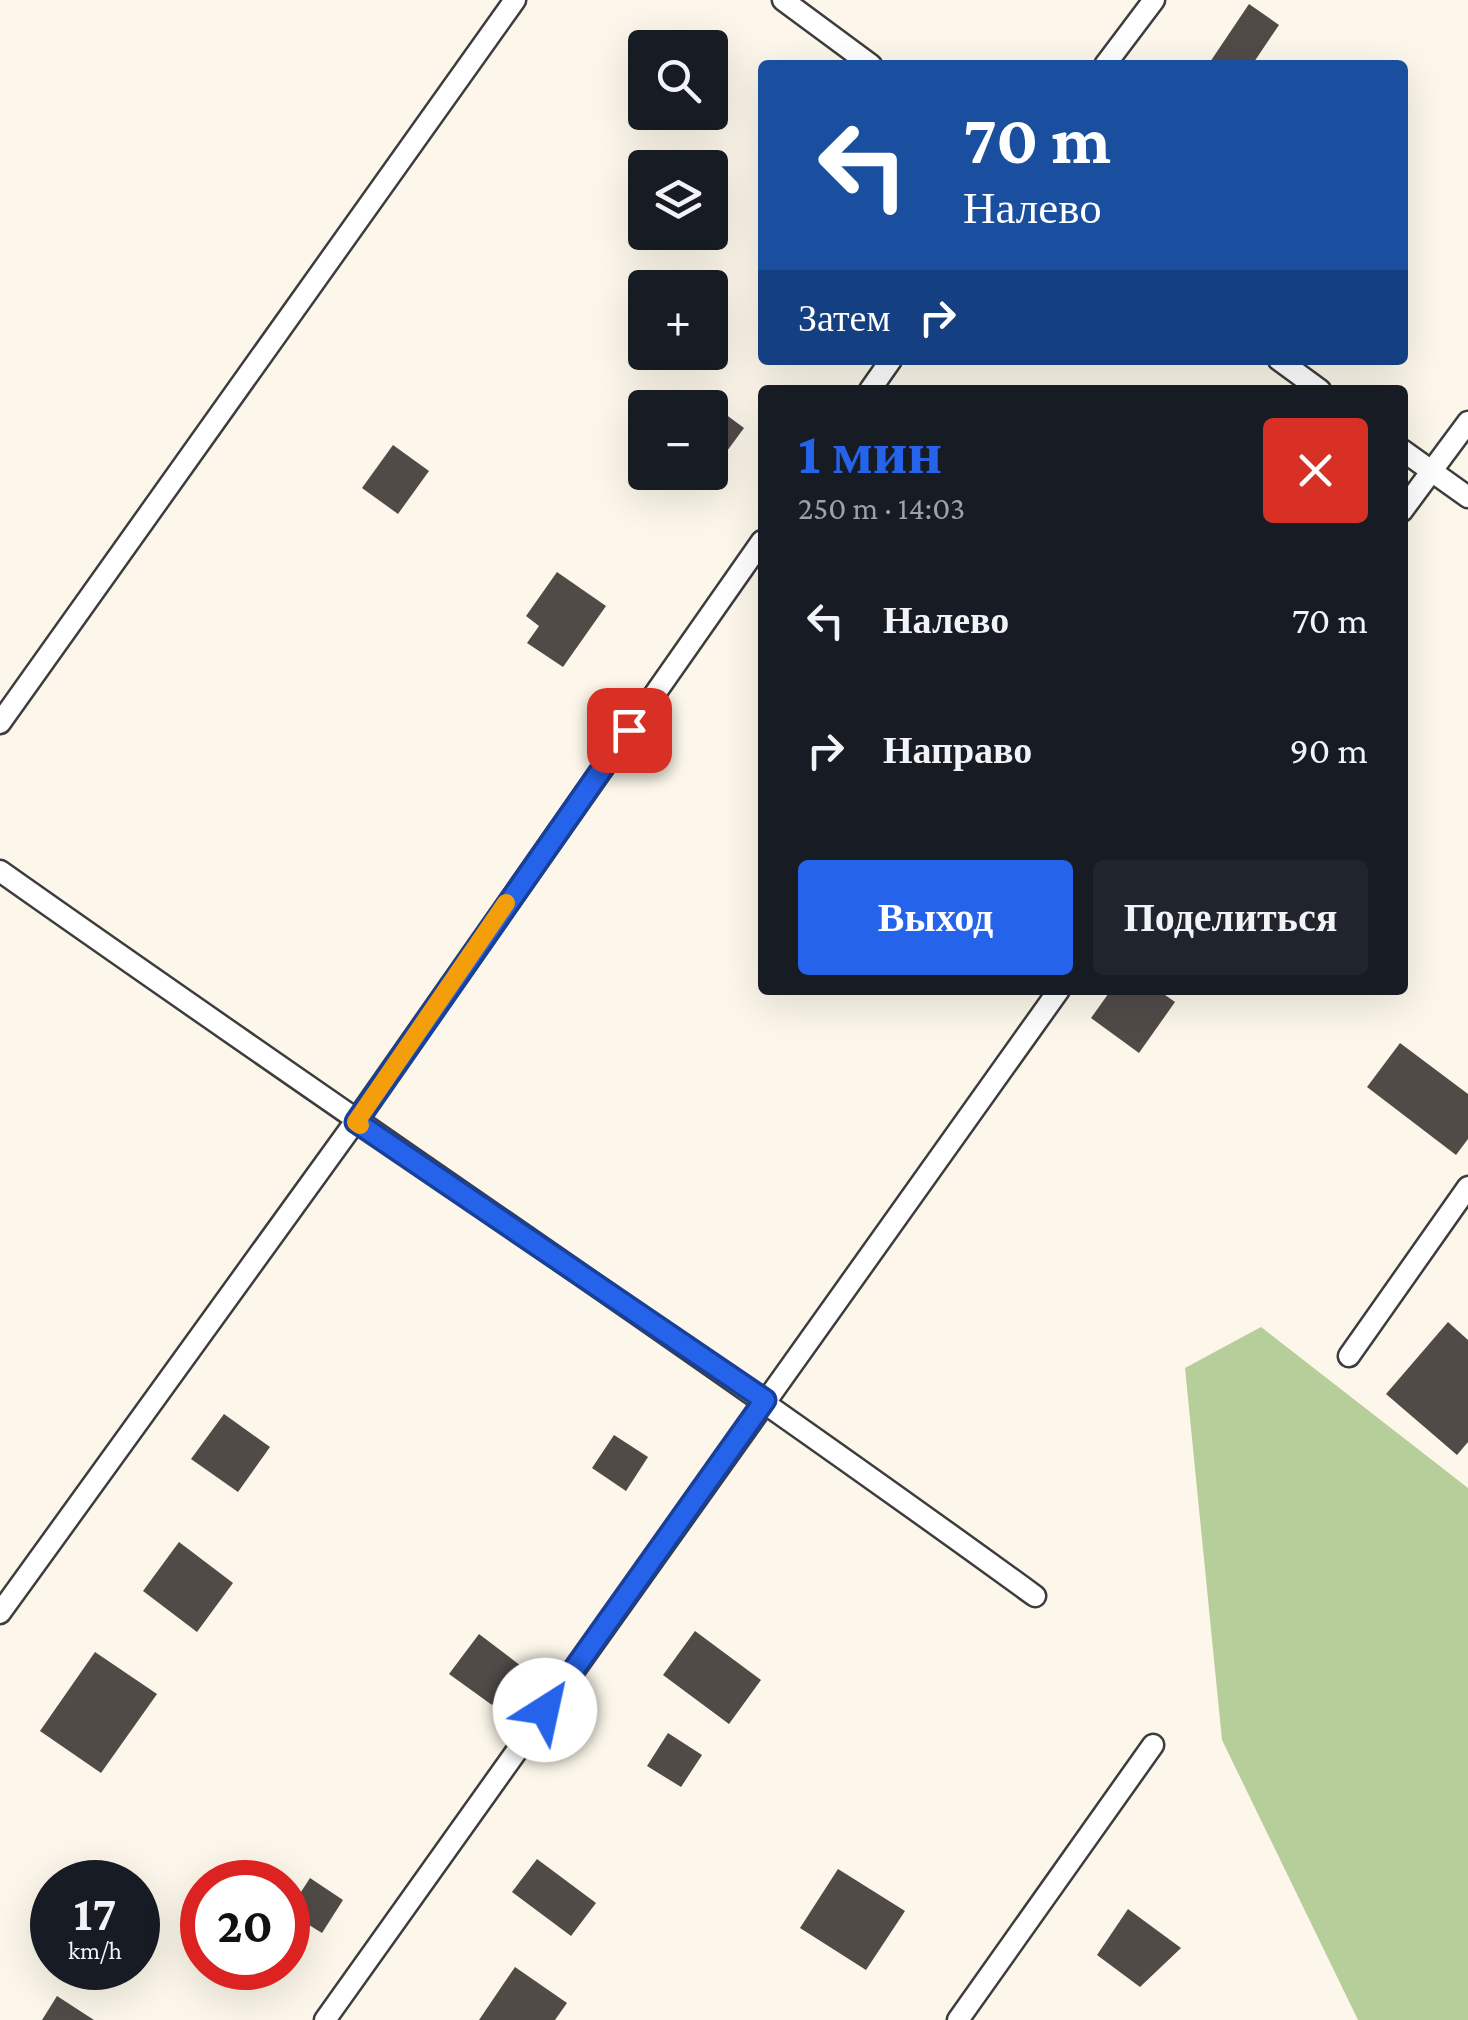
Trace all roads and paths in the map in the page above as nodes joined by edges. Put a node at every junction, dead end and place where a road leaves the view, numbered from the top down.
1 (515, 0) edge
2 (784, 0) edge
3 (1154, 0) edge
4 (864, 60) edge
5 (1109, 60) edge
6 (1286, 365) edge
7 (1313, 385) edge
8 (1468, 422) edge
9 (1408, 454) edge
10 (1431, 471) junction
11 (1468, 496) edge
12 (1408, 503) edge
13 (758, 548) edge
14 (0, 723) edge
15 (0, 871) edge
16 (1055, 995) edge
17 (356, 1122) junction
18 (1468, 1187) edge
19 (1349, 1356) dead end
20 (765, 1400) junction
21 (1034, 1596) dead end
22 (0, 1614) edge
23 (1153, 1746) dead end
24 (326, 2020) edge
25 (958, 2020) edge

1 - 14 lane
2 - 4 lane
3 - 5 lane
6 - 7 lane
8 - 10 lane
9 - 10 lane
10 - 11 lane
10 - 12 lane
13 - 17 lane
15 - 17 lane
16 - 20 lane
17 - 20 lane
17 - 22 lane
18 - 19 lane
20 - 21 lane
20 - 24 lane
23 - 25 lane

